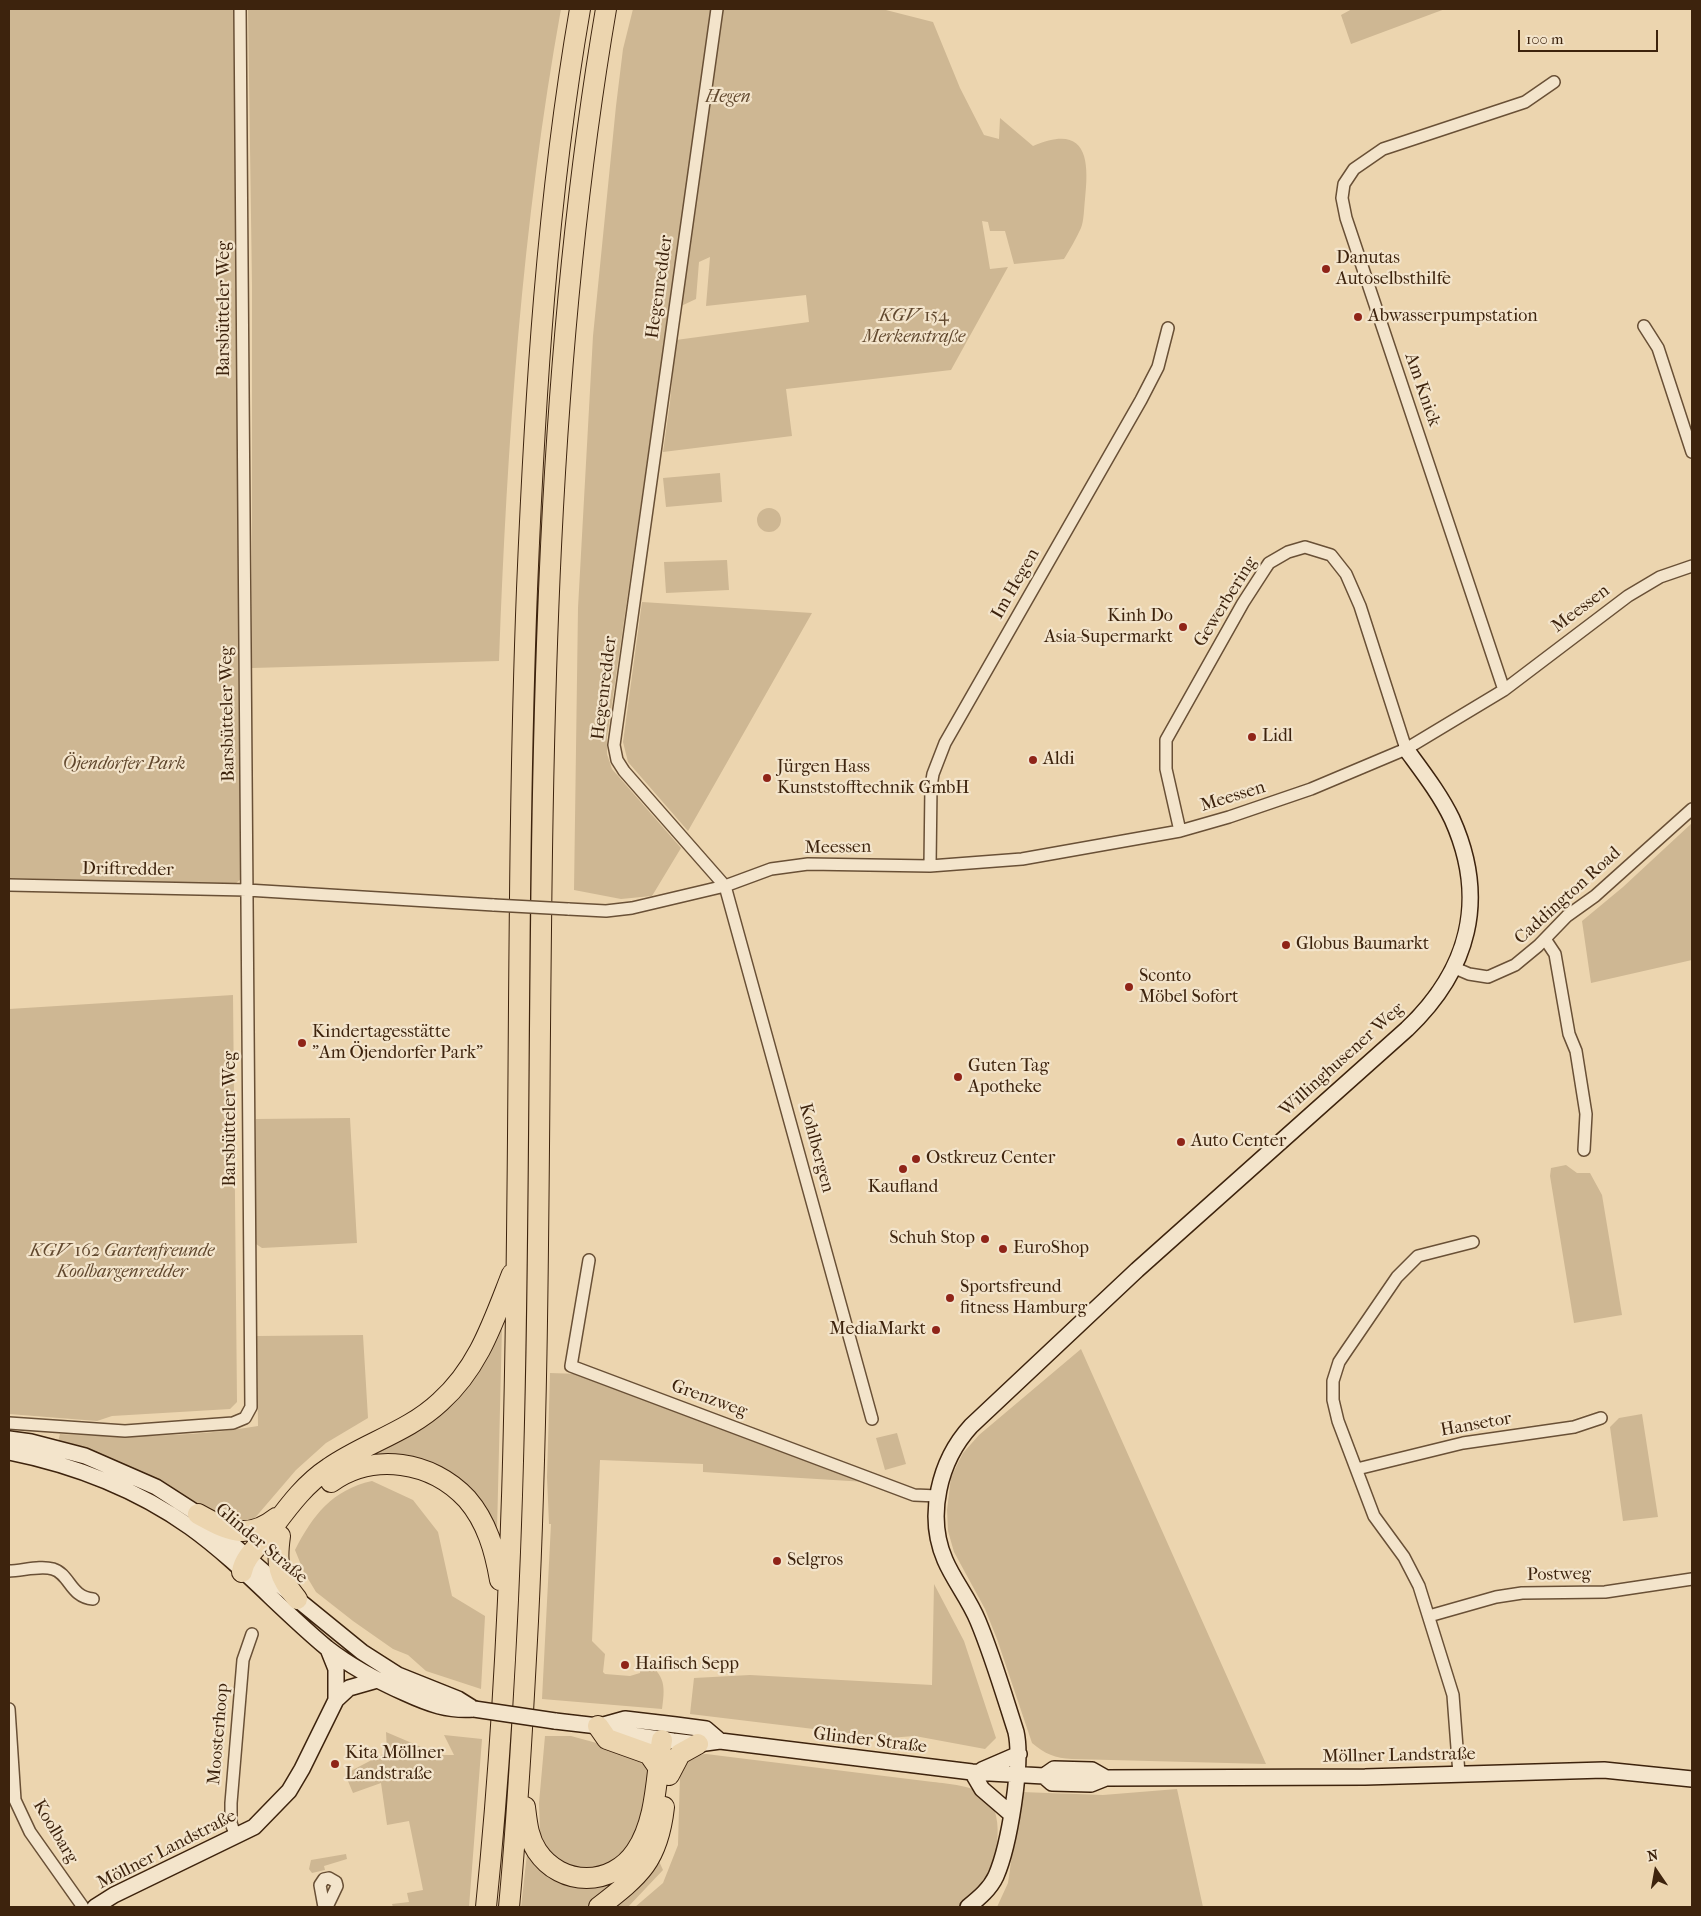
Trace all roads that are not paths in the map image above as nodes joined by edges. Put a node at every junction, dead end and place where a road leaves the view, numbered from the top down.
1 (240, 9) edge
2 (580, 9) edge
3 (716, 9) edge
4 (606, 13) edge
5 (1554, 82) dead end
6 (1644, 326) dead end
7 (1168, 328) dead end
8 (1692, 452) edge
9 (1692, 566) edge
10 (1504, 690) junction
11 (1406, 749) junction
12 (1692, 809) edge
13 (1180, 831) junction
14 (930, 866) junction
15 (9, 885) edge
16 (725, 886) junction
17 (247, 890) junction
18 (1545, 939) junction
19 (1455, 968) junction
20 (1584, 1150) dead end
21 (1473, 1242) dead end
22 (589, 1260) dead end
23 (517, 1261) junction
24 (1601, 1418) dead end
25 (872, 1419) dead end
26 (9, 1423) edge
27 (9, 1439) edge
28 (9, 1452) edge
29 (1357, 1469) junction
30 (938, 1496) junction
31 (283, 1512) junction
32 (198, 1514) junction
33 (280, 1536) junction
34 (249, 1565) junction
35 (9, 1571) edge
36 (1692, 1579) edge
37 (297, 1598) junction
38 (93, 1599) dead end
39 (506, 1616) junction
40 (1429, 1616) junction
41 (252, 1634) dead end
42 (328, 1649) junction
43 (358, 1659) junction
44 (377, 1680) junction
45 (343, 1684) junction
46 (9, 1709) edge
47 (474, 1709) junction
48 (598, 1726) junction
49 (669, 1732) junction
50 (720, 1741) junction
51 (698, 1744) junction
52 (521, 1752) junction
53 (1019, 1754) junction
54 (663, 1771) junction
55 (972, 1772) junction
56 (1459, 1774) junction
57 (1017, 1775) junction
58 (1692, 1780) edge
59 (12, 1800) edge
60 (1010, 1814) junction
61 (236, 1837) junction
62 (83, 1907) edge
63 (95, 1907) edge
64 (486, 1907) edge
65 (508, 1907) edge
66 (599, 1907) edge
67 (968, 1907) edge

1 - 17 street, Barsbütteler Weg
2 - 23 highway
3 - 16 street, Hegenredder
4 - 52 highway
5 - 10 street, Am Knick
6 - 8 street
7 - 14 street, Im Hegen
9 - 10 street, Meessen
10 - 11 street, Meessen
11 - 13 street, Meessen
11 - 13 street, Gewerbering
11 - 19 main road, Willinghusener Weg
12 - 18 street, Caddington Road
13 - 14 street, Meessen
14 - 16 street, Meessen
15 - 17 street, Driftredder
16 - 17 street, bridge
16 - 25 street, Kohlbergen
17 - 26 street, Barsbütteler Weg
18 - 19 street, Caddington Road
18 - 20 street
19 - 30 main road, Willinghusener Weg
21 - 29 street
22 - 30 street, Grenzweg
23 - 31 highway
23 - 39 highway
24 - 29 street, Hansetor
27 - 32 main road, Glinder Straße
28 - 34 main road, Glinder Straße
29 - 40 street
30 - 53 main road, Willinghusener Weg
31 - 32 highway
31 - 34 highway
32 - 34 main road, Glinder Straße
33 - 34 highway
33 - 37 highway
33 - 39 highway
34 - 37 main road, Glinder Straße
34 - 42 main road, Glinder Straße
35 - 38 street
36 - 40 street, Postweg
37 - 43 main road, Glinder Straße
39 - 64 highway
40 - 56 street
41 - 61 street, Moosterhoop
42 - 43 main road, Glinder Straße
42 - 45 main road, Möllner Landstraße
43 - 44 main road, Glinder Straße
43 - 45 main road, Möllner Landstraße
43 - 47 main road, Glinder Straße
44 - 45 main road
44 - 47 main road, Glinder Straße
45 - 61 main road, Möllner Landstraße
46 - 59 street, Koolbarg
47 - 48 main road, Glinder Straße, bridge
48 - 49 main road, Glinder Straße
48 - 54 highway
49 - 50 main road, Glinder Straße
49 - 51 main road, Glinder Straße
49 - 54 highway
50 - 51 main road, Glinder Straße
50 - 55 main road, Glinder Straße
51 - 54 highway
52 - 54 highway
52 - 65 highway
53 - 55 main road
53 - 57 main road, Willinghusener Weg
54 - 66 highway
55 - 57 main road, Glinder Straße
55 - 60 main road
56 - 57 main road, Möllner Landstraße
56 - 58 main road, Möllner Landstraße
57 - 60 main road, Willinghusener Weg
59 - 62 street, Koolbarg
60 - 67 main road, Willinghusener Weg
61 - 63 main road, Möllner Landstraße

